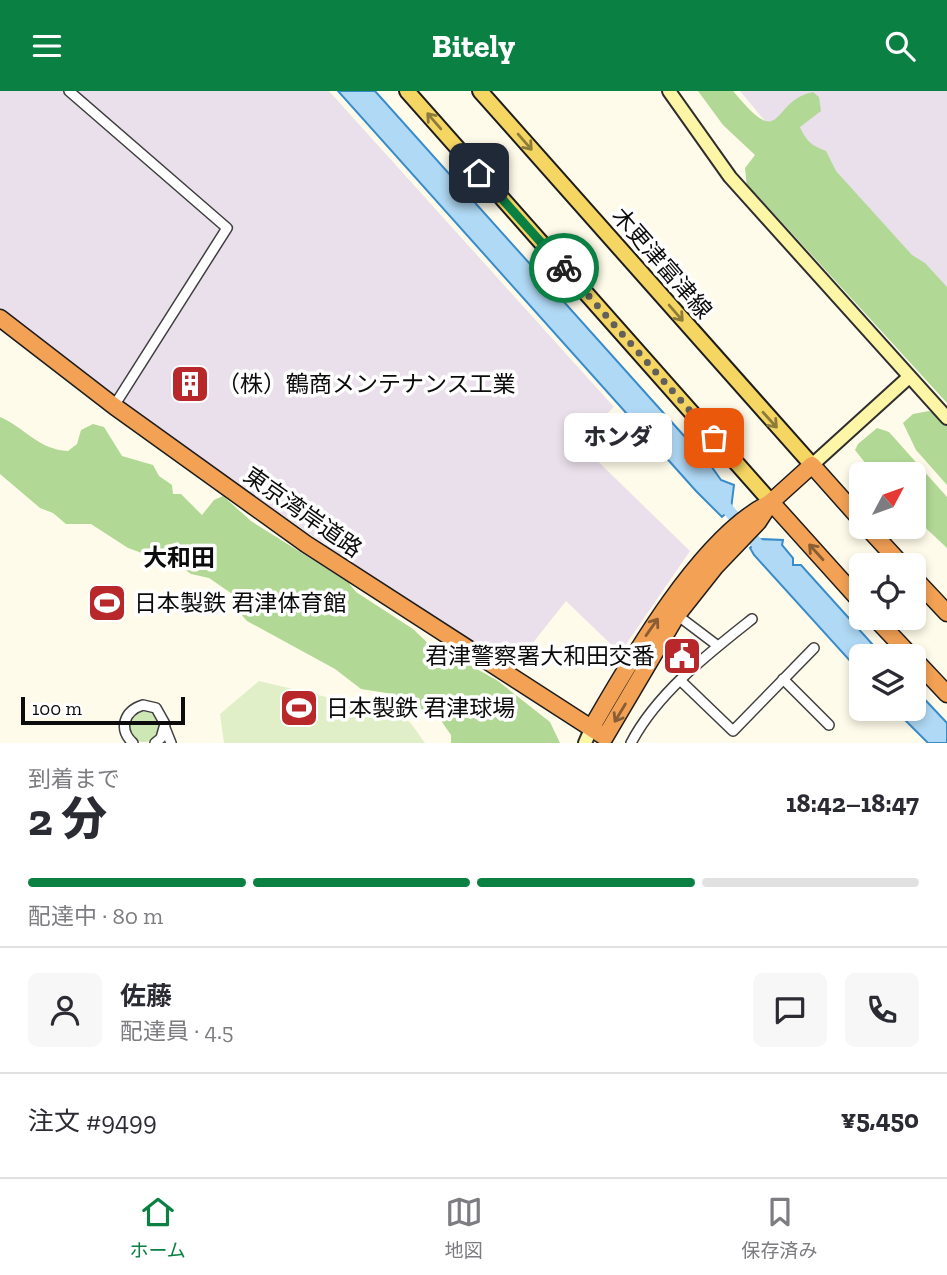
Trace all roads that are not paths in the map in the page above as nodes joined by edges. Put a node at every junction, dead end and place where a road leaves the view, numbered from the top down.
1 (69, 91) edge
2 (407, 91) edge
3 (480, 91) edge
4 (669, 91) edge
5 (0, 318) edge
6 (909, 377) junction
7 (114, 406) junction
8 (947, 418) edge
9 (811, 465) junction
10 (765, 507) junction
11 (849, 507) edge
12 (732, 539) junction
13 (878, 539) edge
14 (891, 553) edge
15 (849, 590) edge
16 (926, 591) edge
17 (947, 614) edge
18 (677, 615) junction
19 (752, 619) dead end
20 (886, 630) edge
21 (900, 644) edge
22 (718, 646) junction
23 (814, 648) dead end
24 (926, 672) edge
25 (783, 679) junction
26 (681, 681) junction
27 (947, 694) edge
28 (829, 725) dead end
29 (165, 729) junction
30 (604, 738) edge
31 (133, 743) edge
32 (155, 743) edge
33 (171, 743) edge
34 (585, 743) edge
35 (631, 743) edge

1 - 7 street
10 -> 2 main road
3 -> 9 main road, 木更津富津線
4 - 6 street
5 - 7 highway, 東京湾岸道路
6 - 8 street
6 - 9 street
7 - 30 highway, 東京湾岸道路
9 - 10 highway
9 - 11 highway
10 - 12 highway
15 -> 10 highway
12 - 18 highway
30 -> 12 highway
13 - 14 highway
16 - 17 highway
18 - 22 street
18 -> 30 highway
19 - 22 street
20 - 21 highway
22 - 26 street
23 - 25 street
24 - 27 highway
25 - 26 street
25 - 28 street
26 - 35 street
29 - 31 street
29 - 32 street
29 - 33 street
30 - 34 street

